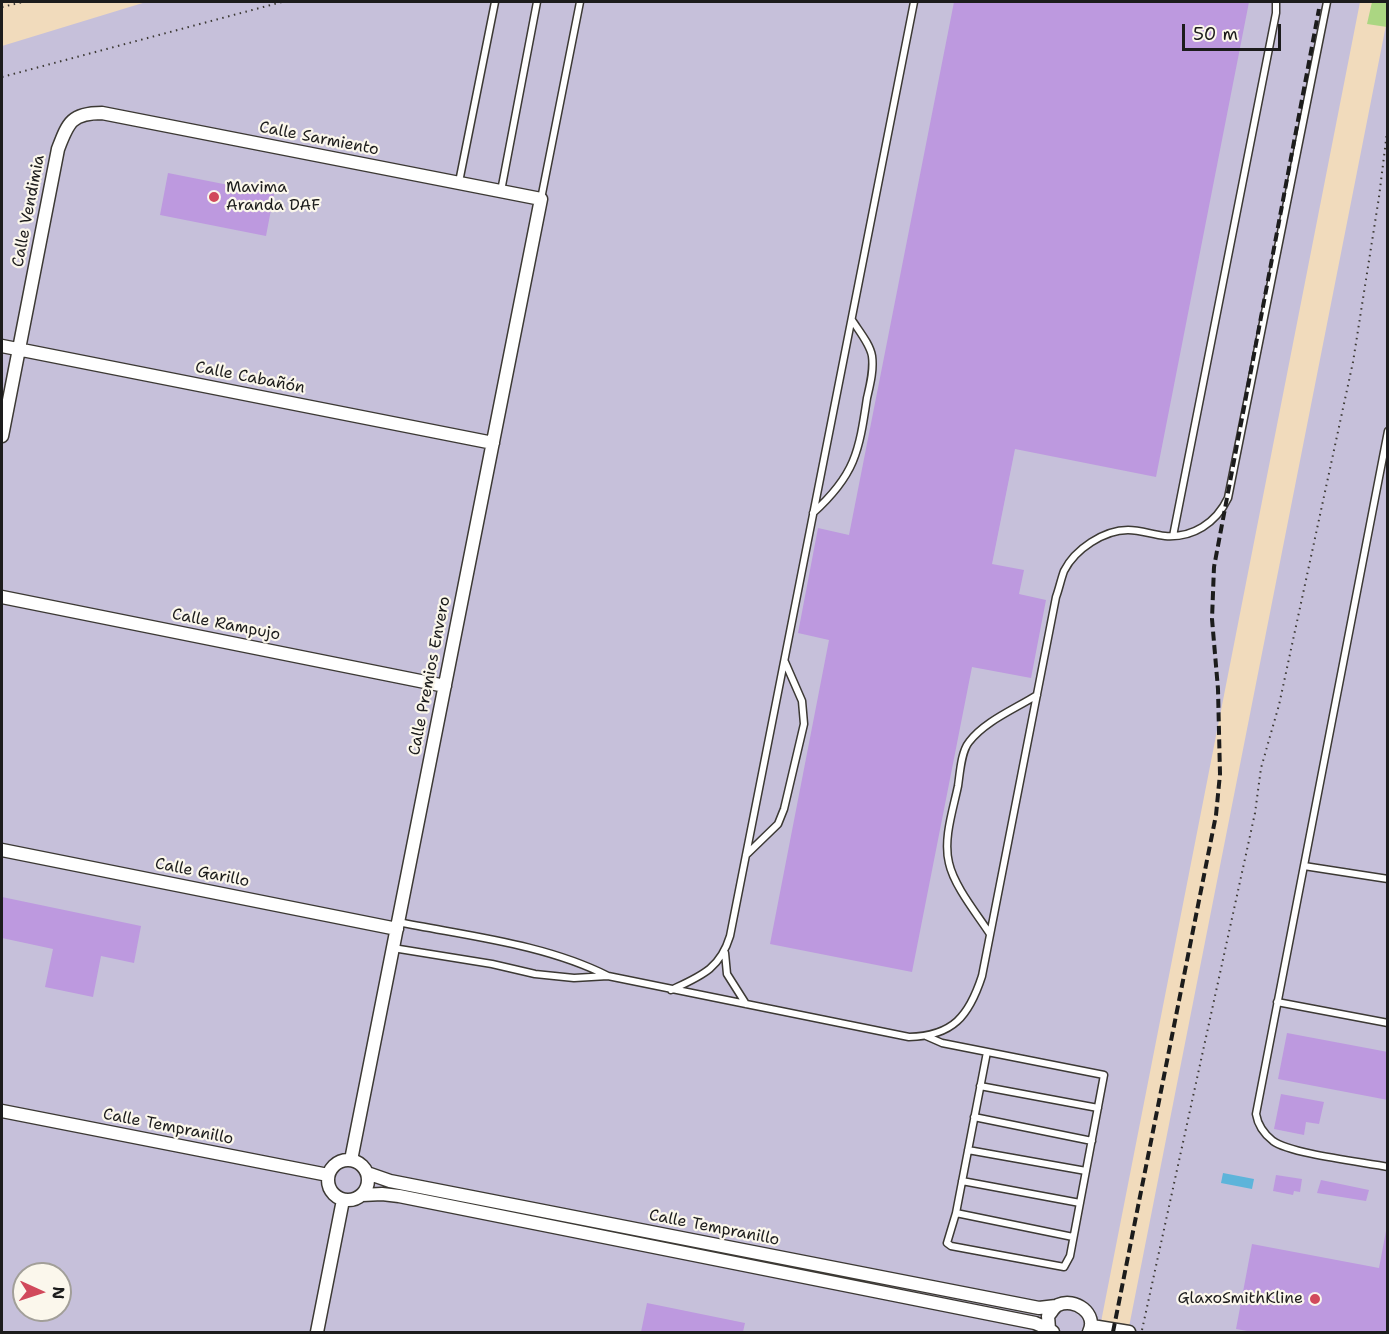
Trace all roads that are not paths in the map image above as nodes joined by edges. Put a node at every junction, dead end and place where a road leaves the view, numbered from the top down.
1 (495, 2) edge
2 (537, 2) edge
3 (580, 2) edge
4 (914, 2) edge
5 (1276, 2) edge
6 (1326, 3) edge
7 (90, 113) joint
8 (459, 183) junction
9 (501, 191) junction
10 (541, 199) junction
11 (852, 320) junction
12 (2, 346) edge
13 (19, 349) junction
14 (1388, 431) edge
15 (2, 436) edge
16 (493, 443) junction
17 (813, 513) junction
18 (1173, 536) junction
19 (2, 597) edge
20 (784, 661) junction
21 (445, 686) junction
22 (1037, 695) junction
23 (2, 850) edge
24 (746, 855) junction
25 (1304, 866) junction
26 (1388, 879) edge
27 (397, 926) junction
28 (990, 934) junction
29 (393, 948) junction
30 (725, 952) junction
31 (608, 976) junction
32 (671, 990) junction
33 (1277, 1002) junction
34 (746, 1004) junction
35 (1388, 1023) edge
36 (926, 1036) junction
37 (987, 1052) junction
38 (980, 1086) junction
39 (1098, 1108) junction
40 (2, 1111) edge
41 (974, 1117) junction
42 (1092, 1141) junction
43 (968, 1150) junction
44 (351, 1160) junction
45 (1388, 1167) edge
46 (1086, 1172) junction
47 (367, 1173) junction
48 (328, 1175) junction
49 (962, 1181) junction
50 (362, 1195) junction
51 (343, 1200) junction
52 (1080, 1203) junction
53 (956, 1213) junction
54 (1073, 1236) junction
55 (1056, 1306) junction
56 (1091, 1329) edge
57 (1051, 1331) edge
58 (317, 1332) edge
59 (1129, 1332) edge

1 - 8 lane
2 - 9 lane
3 - 10 lane
4 - 11 lane
5 - 18 lane
6 - 18 lane
7 - 8 street, Calle Sarmiento
7 - 13 street, Calle Vendimia
8 - 9 street, Calle Sarmiento
9 - 10 street, Calle Sarmiento
10 - 16 street, Calle Premios Envero
11 - 17 lane
11 - 17 lane
12 - 13 street, Calle Cabañón
13 - 15 street, Calle Vendimia
13 - 16 street, Calle Cabañón
14 - 25 lane
16 - 21 street, Calle Premios Envero
17 - 20 lane
18 - 22 lane
19 - 21 street, Calle Rampujo
20 - 24 lane
20 - 24 lane
21 - 27 street, Calle Premios Envero
22 - 28 lane
22 - 28 lane
23 - 27 street, Calle Garillo
24 - 30 lane
25 - 26 lane
25 - 33 lane
27 - 29 street, Calle Premios Envero
27 - 31 lane
28 - 36 lane
29 - 31 lane
29 - 44 street, Calle Premios Envero
30 - 32 lane
30 - 34 lane
31 - 32 lane
32 - 34 lane
33 - 35 lane
33 - 45 lane
34 - 36 lane
36 - 37 lane
37 - 38 lane
37 - 39 lane
38 - 39 lane
38 - 41 lane
39 - 42 lane
40 - 48 street, Calle Tempranillo
41 - 42 lane
41 - 43 lane
42 - 46 lane
43 - 46 lane
43 - 49 lane
44 - 47 street
44 - 48 street
46 - 52 lane
47 - 50 street
47 - 55 street, Calle Tempranillo
48 - 51 street
49 - 52 lane
49 - 53 lane
50 - 51 street
50 - 57 street, Calle Tempranillo
51 - 58 street
52 - 54 lane
53 - 54 lane
53 - 54 lane
55 - 56 street, Calle Tempranillo
55 - 57 street
56 - 59 street

